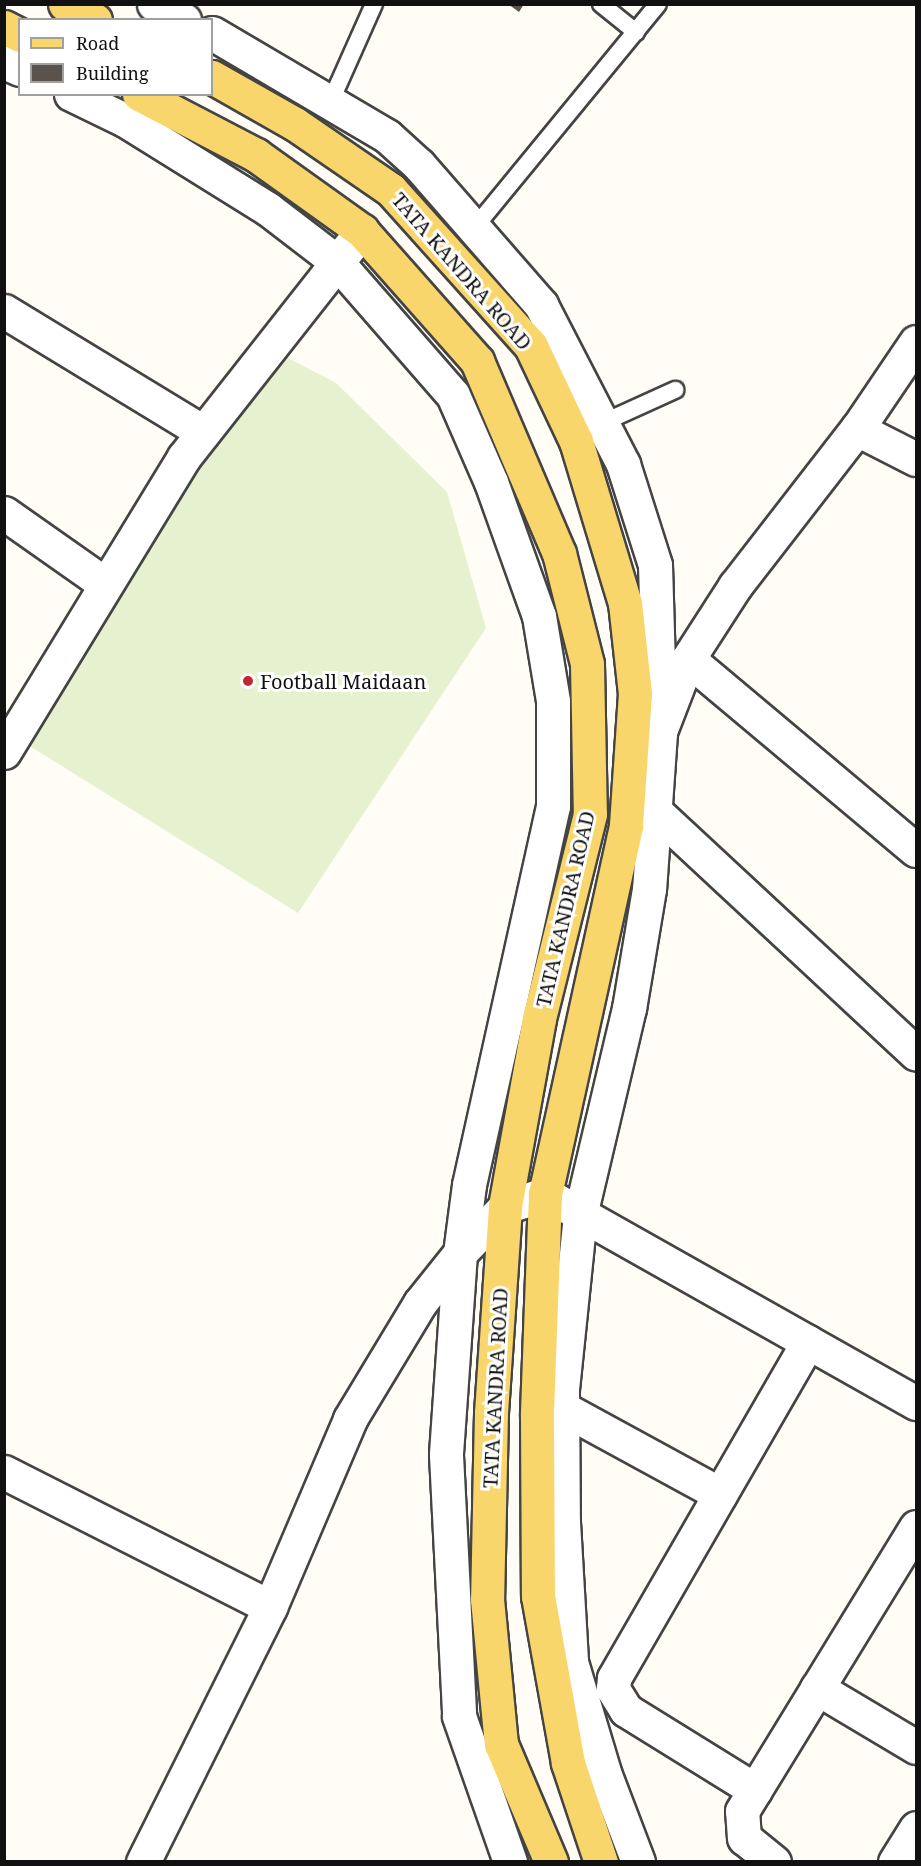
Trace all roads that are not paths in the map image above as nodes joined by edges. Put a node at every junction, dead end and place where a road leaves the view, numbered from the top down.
1 (64, 4) edge
2 (154, 4) edge
3 (374, 4) edge
4 (601, 4) edge
5 (658, 4) edge
6 (91, 18) edge
7 (180, 18) edge
8 (4, 27) edge
9 (636, 32) junction
10 (18, 34) edge
11 (213, 34) edge
12 (4, 62) edge
13 (18, 68) edge
14 (213, 78) edge
15 (75, 96) edge
16 (143, 96) edge
17 (330, 103) junction
18 (418, 165) junction
19 (391, 190) junction
20 (474, 227) junction
21 (362, 231) junction
22 (337, 262) junction
23 (4, 310) edge
24 (916, 342) edge
25 (675, 390) dead end
26 (602, 422) junction
27 (857, 429) junction
28 (203, 432) junction
29 (576, 441) junction
30 (916, 459) edge
31 (4, 513) edge
32 (105, 584) junction
33 (688, 659) junction
34 (660, 733) junction
35 (7, 739) edge
36 (656, 812) junction
37 (626, 826) junction
38 (916, 850) edge
39 (916, 1053) edge
40 (545, 1194) junction
41 (505, 1207) junction
42 (580, 1215) junction
43 (460, 1253) junction
44 (808, 1342) junction
45 (916, 1403) edge
46 (562, 1408) junction
47 (4, 1472) edge
48 (720, 1494) junction
49 (916, 1527) edge
50 (270, 1607) junction
51 (817, 1688) junction
52 (916, 1747) edge
53 (755, 1790) junction
54 (916, 1828) edge
55 (601, 1860) edge
56 (637, 1860) edge
57 (143, 1862) edge
58 (510, 1862) edge
59 (551, 1862) edge
60 (774, 1862) edge
61 (895, 1862) edge

1 - 6 main road
2 - 7 street
3 - 17 lane
4 - 9 lane
5 - 9 lane
8 - 10 main road
9 - 20 lane
11 - 17 street
12 - 13 street
14 - 19 main road, TATA KANDRA ROAD
15 - 22 street
16 - 21 main road, TATA KANDRA ROAD
17 - 18 street
18 - 19 street
18 - 20 street
19 - 29 main road, TATA KANDRA ROAD
20 - 26 street
21 - 22 street
21 - 41 main road, TATA KANDRA ROAD
22 - 28 street
22 - 43 street
23 - 28 street
24 - 27 street
25 - 26 lane
26 - 29 lane
26 - 34 street
27 - 30 street
27 - 33 street
28 - 32 street
29 - 37 main road, TATA KANDRA ROAD
31 - 32 street
32 - 35 street
33 - 34 street
33 - 38 street
34 - 36 street
34 - 37 street
36 - 39 street
36 - 42 street
37 - 40 main road, TATA KANDRA ROAD
40 - 41 street
40 - 42 street
40 - 55 main road, TATA KANDRA ROAD
41 - 43 street
41 - 59 main road, TATA KANDRA ROAD
42 - 44 street
42 - 46 street
43 - 50 street
43 - 58 street
44 - 45 street
44 - 48 street
46 - 48 street
46 - 56 street
47 - 50 street
48 - 53 street
49 - 51 street
50 - 57 street
51 - 52 street
51 - 53 street
53 - 60 street
54 - 61 street
55 - 56 street

